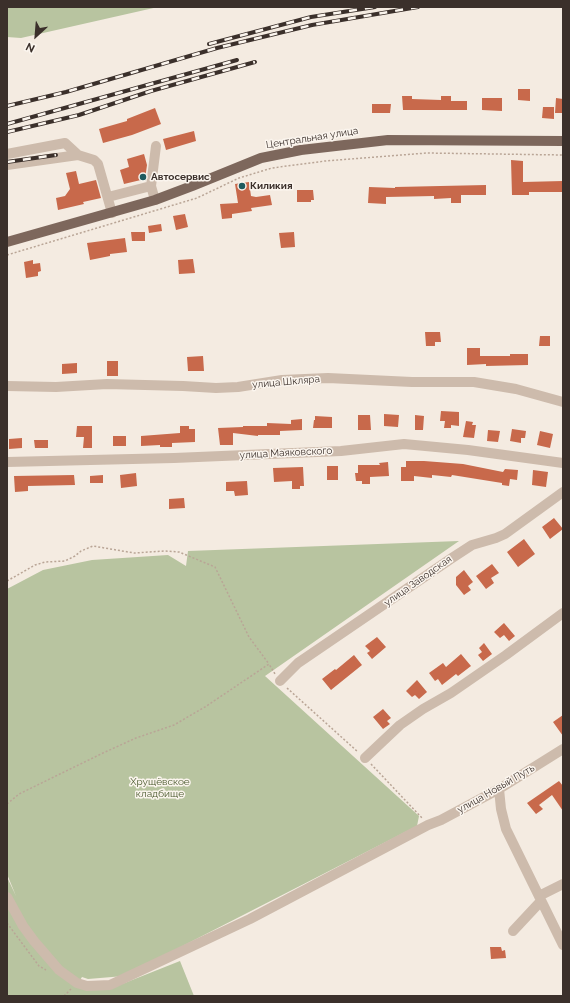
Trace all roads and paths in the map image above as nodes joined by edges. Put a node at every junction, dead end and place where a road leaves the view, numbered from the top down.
1 (563, 141) edge
2 (156, 146) dead end
3 (7, 154) edge
4 (78, 155) junction
5 (563, 155) edge
6 (7, 165) edge
7 (151, 186) junction
8 (108, 197) junction
9 (155, 200) junction
10 (112, 213) junction
11 (7, 242) edge
12 (7, 255) edge
13 (7, 386) edge
14 (563, 402) edge
15 (7, 462) edge
16 (563, 463) edge
17 (563, 492) edge
18 (7, 580) edge
19 (563, 613) edge
20 (269, 664) junction
21 (280, 681) junction
22 (563, 749) edge
23 (364, 758) junction
24 (499, 789) junction
25 (7, 804) edge
26 (428, 825) junction
27 (563, 884) edge
28 (7, 897) edge
29 (540, 899) junction
30 (513, 931) dead end
31 (563, 945) edge

1 - 9 main road, Центральная улица
2 - 7 street
3 - 4 street
4 - 6 street
4 - 8 street
5 - 12 path
7 - 8 street
7 - 9 street
8 - 10 street
9 - 10 main road, Центральная улица
10 - 11 main road, Центральная улица
13 - 14 street, улица Шкляра
15 - 16 street, улица Маяковского
17 - 21 street, улица Заводская
18 - 20 path
19 - 23 street
20 - 21 path
20 - 25 path
21 - 23 path
22 - 24 street, улица Новый Путь
23 - 26 path
24 - 26 street, улица Новый Путь
24 - 29 street
26 - 28 street, улица Новый Путь
27 - 29 street
29 - 30 street
29 - 31 street

